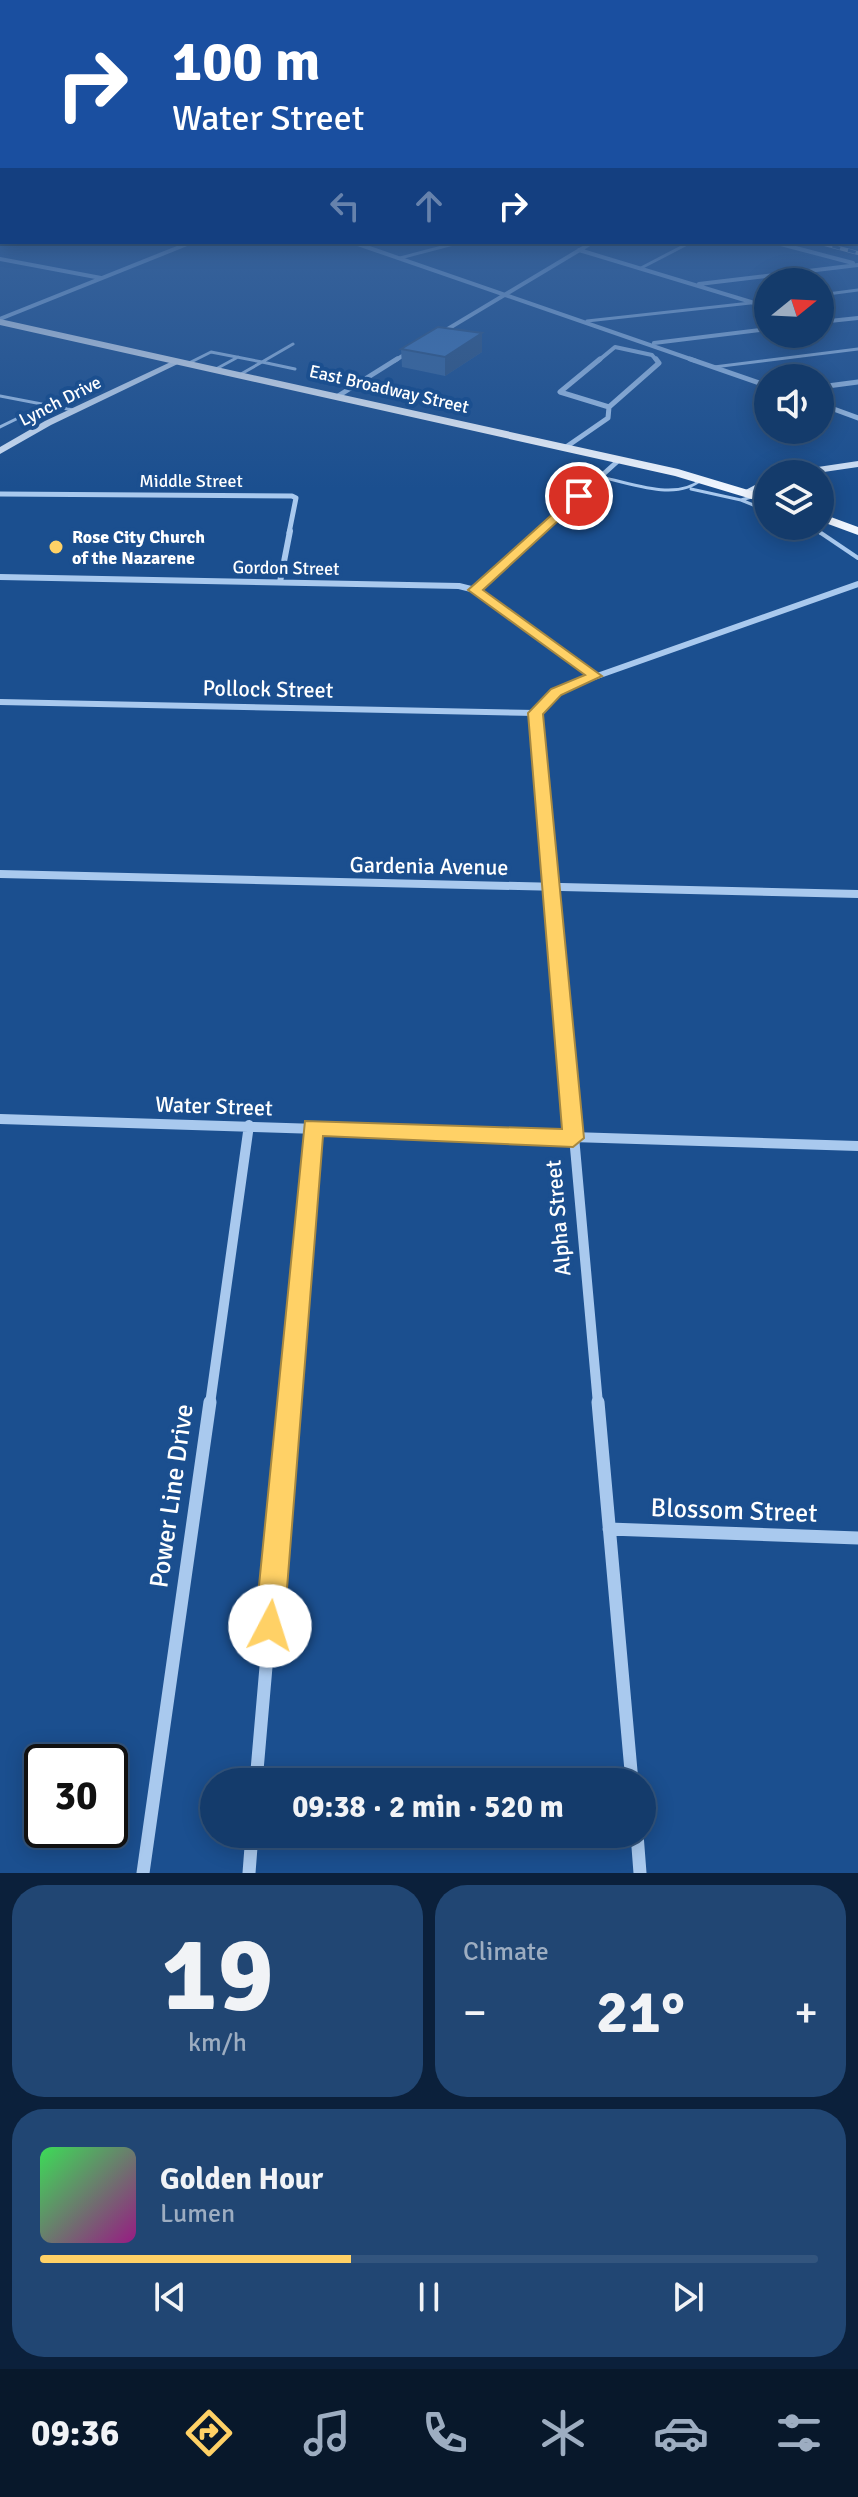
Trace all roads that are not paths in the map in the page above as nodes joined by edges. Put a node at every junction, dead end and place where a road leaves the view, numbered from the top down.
1 (472, 314) edge
2 (567, 314) edge
3 (649, 314) edge
4 (858, 318) edge
5 (0, 321) edge
6 (587, 321) junction
7 (834, 321) edge
8 (754, 331) edge
9 (437, 335) joint
10 (450, 338) edge
11 (649, 343) junction
12 (293, 344) dead end
13 (858, 349) edge
14 (413, 350) edge
15 (238, 357) junction
16 (184, 362) junction
17 (262, 362) junction
18 (714, 367) junction
19 (216, 369) junction
20 (295, 369) dead end
21 (241, 374) junction
22 (754, 381) edge
23 (858, 382) edge
24 (834, 385) edge
25 (0, 396) edge
26 (338, 396) junction
27 (47, 404) junction
28 (609, 407) junction
29 (834, 409) edge
30 (73, 410) junction
31 (858, 418) edge
32 (0, 427) edge
33 (566, 447) junction
34 (0, 451) edge
35 (619, 460) junction
36 (858, 464) edge
37 (834, 468) edge
38 (600, 477) junction
39 (702, 479) junction
40 (691, 489) junction
41 (0, 494) edge
42 (752, 497) edge
43 (834, 525) edge
44 (858, 531) edge
45 (829, 540) edge
46 (858, 558) edge
47 (0, 577) edge
48 (280, 582) junction
49 (858, 584) edge
50 (475, 590) junction
51 (595, 676) junction
52 (0, 702) edge
53 (536, 713) junction
54 (0, 874) edge
55 (550, 887) junction
56 (858, 894) edge
57 (0, 1119) edge
58 (249, 1125) junction
59 (313, 1127) junction
60 (573, 1138) junction
61 (858, 1146) edge
62 (609, 1529) junction
63 (858, 1538) edge
64 (257, 1768) edge
65 (631, 1768) edge
66 (251, 1848) edge
67 (638, 1848) edge
68 (143, 1873) edge
69 (249, 1873) edge
70 (640, 1873) edge

1 - 9 street
2 - 6 street
3 - 6 lane
4 - 7 street
5 - 16 main road, East Broadway Street
6 - 11 street
8 - 11 street
9 - 10 lane
11 - 18 street
12 - 17 lane
13 - 18 lane
14 - 26 street
15 - 16 lane
15 - 17 lane
15 - 19 lane
16 - 19 main road, East Broadway Street
16 - 30 main road, Lynch Drive
17 - 20 lane
17 - 21 lane
18 - 22 street
19 - 21 main road, East Broadway Street
21 - 26 main road, East Broadway Street
23 - 24 street
25 - 27 lane
26 - 33 main road, East Broadway Street
27 - 30 lane
27 - 32 lane
28 - 28 street
28 - 33 street
29 - 31 street
30 - 34 main road, Lynch Drive
33 - 35 main road, East Broadway Street
35 - 38 street
35 - 39 main road, East Broadway Street
36 - 37 main road
38 - 40 lane
38 - 50 street
39 - 40 lane
39 - 42 main road, East Broadway Street
40 - 42 lane
41 - 48 street, Middle Street
43 - 44 main road
45 - 46 lane
47 - 48 street, Gordon Street
48 - 50 street, Gordon Street
49 - 51 street
50 - 51 street
51 - 53 street
52 - 53 street, Pollock Street
53 - 55 street, Alpha Street
54 - 55 street, Gardenia Avenue
55 - 56 street, Gardenia Avenue
55 - 60 street, Alpha Street
57 - 58 street, Water Street
58 - 59 street, Water Street
58 - 68 street, Power Line Drive
59 - 60 street, Water Street
59 - 64 street
60 - 61 street, Water Street
60 - 62 street, Alpha Street
62 - 63 street, Blossom Street
62 - 65 street, Alpha Street
66 - 69 street
67 - 70 street

